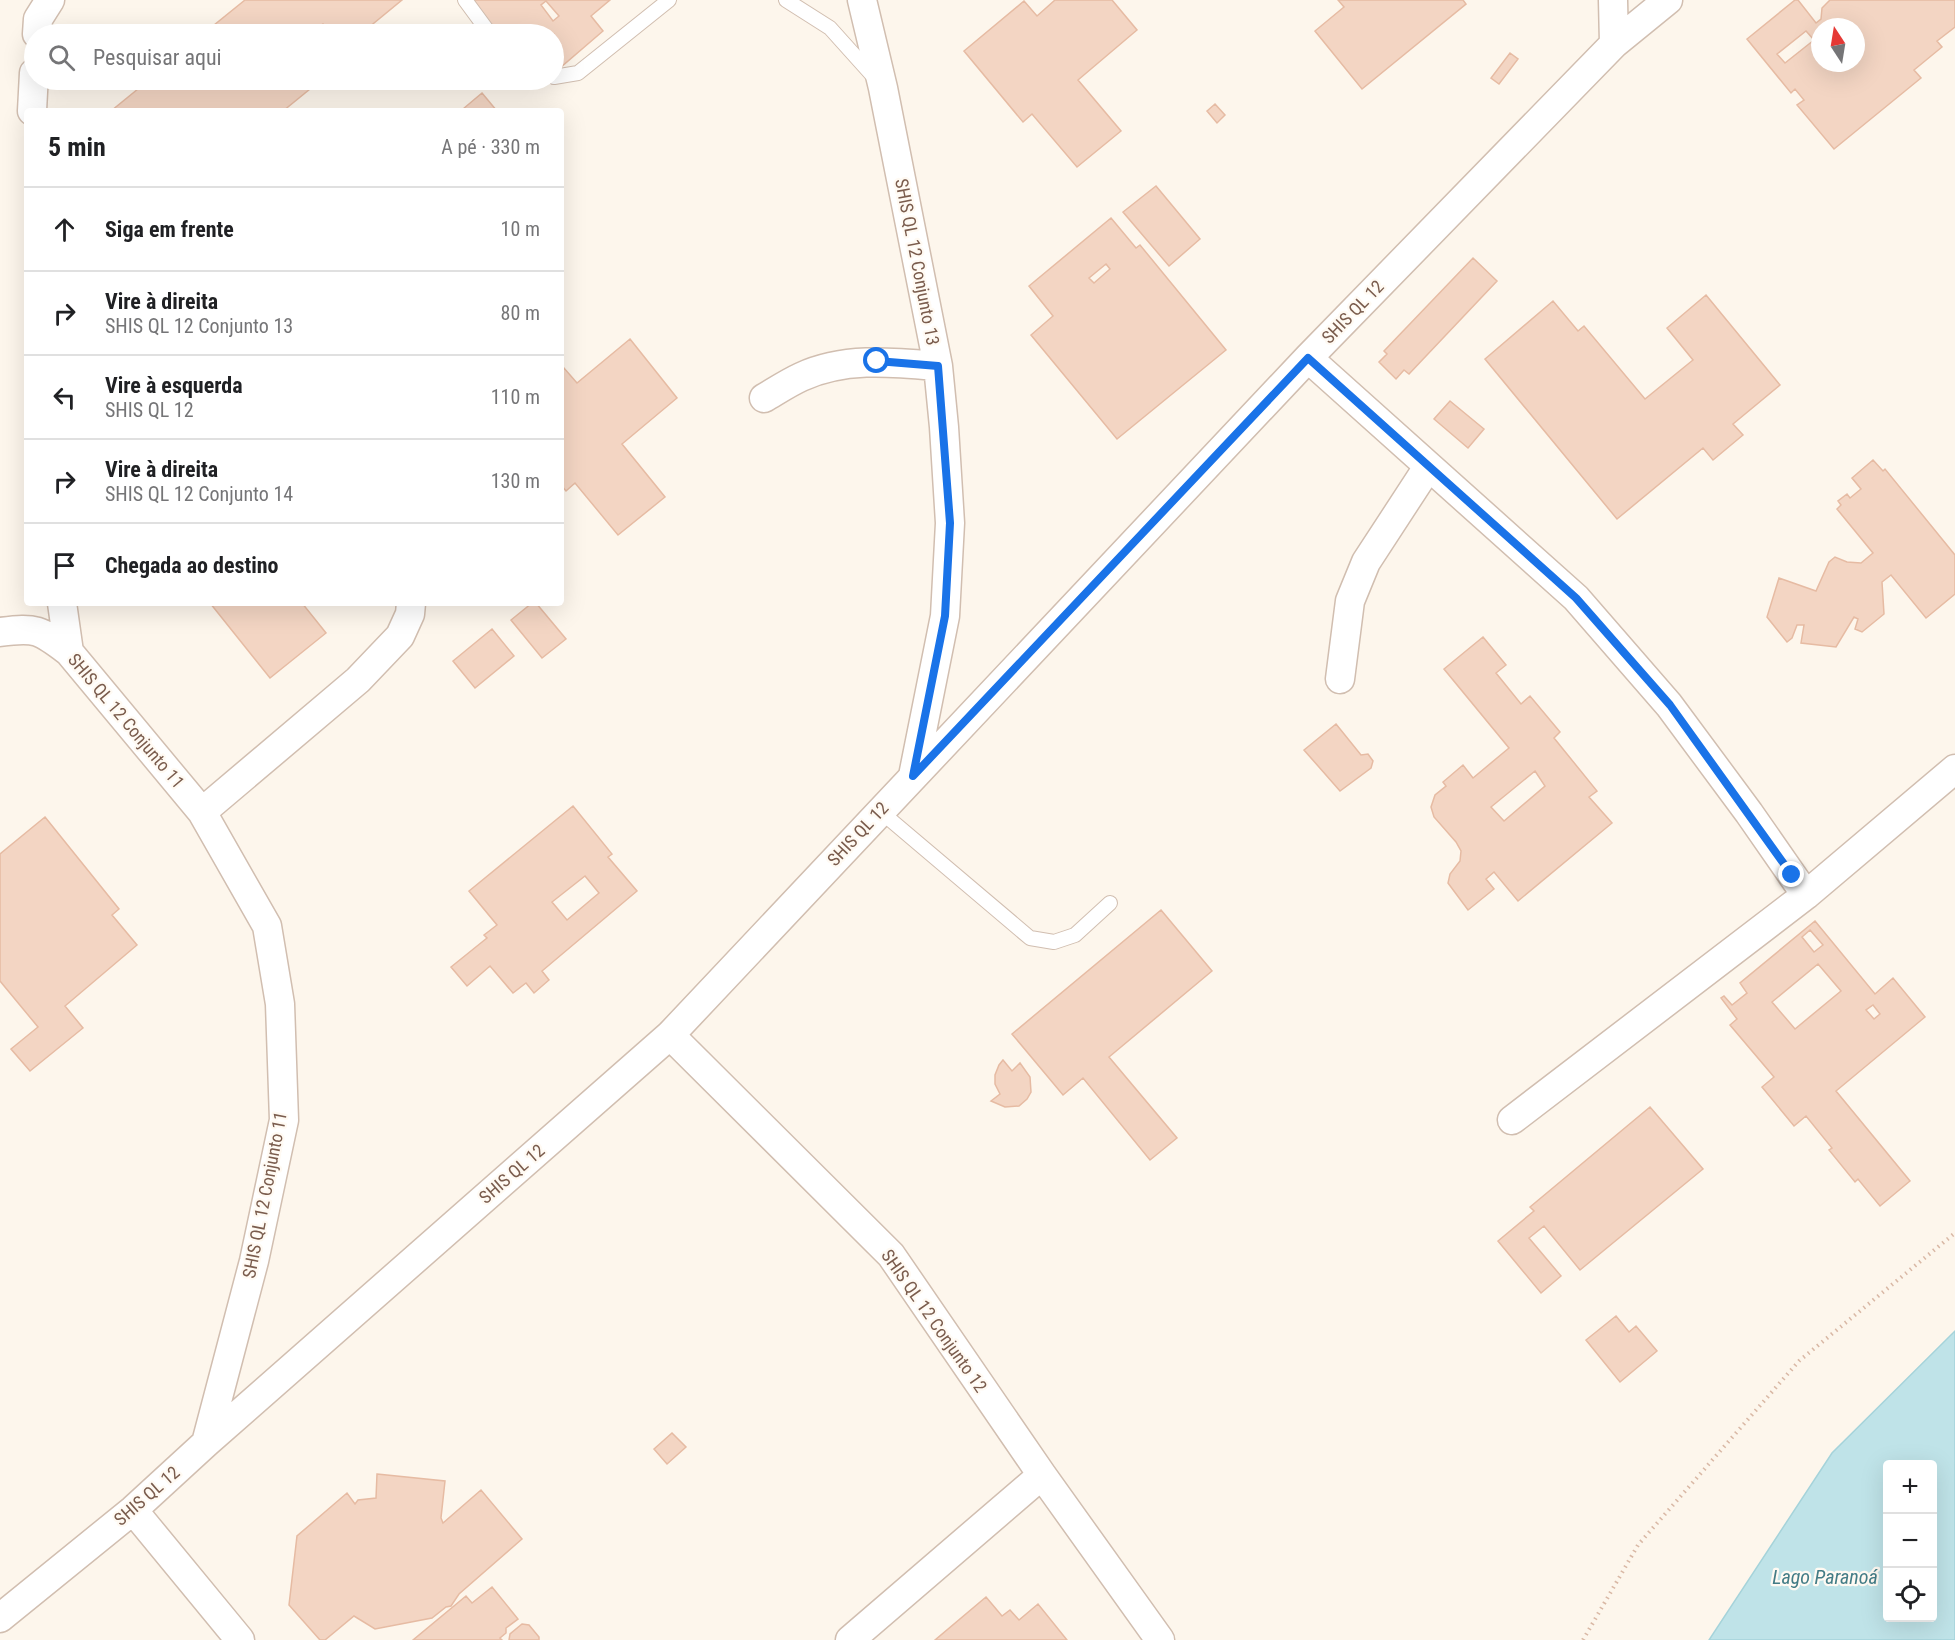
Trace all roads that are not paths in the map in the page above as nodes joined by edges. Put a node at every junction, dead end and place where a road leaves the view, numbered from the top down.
1 (50, 0) edge
2 (465, 0) edge
3 (669, 0) edge
4 (786, 0) edge
5 (862, 0) edge
6 (1613, 0) edge
7 (1668, 0) edge
8 (38, 24) edge
9 (483, 24) edge
10 (1614, 44) junction
11 (564, 75) edge
12 (883, 88) junction
13 (33, 90) edge
14 (32, 108) edge
15 (1308, 358) junction
16 (938, 366) junction
17 (764, 398) dead end
18 (1428, 467) junction
19 (62, 606) edge
20 (411, 606) edge
21 (0, 632) edge
22 (69, 652) junction
23 (1340, 680) dead end
24 (1955, 768) edge
25 (913, 776) junction
26 (880, 811) junction
27 (202, 812) junction
28 (1806, 895) junction
29 (1110, 903) dead end
30 (670, 1035) junction
31 (1512, 1120) dead end
32 (206, 1443) junction
33 (1042, 1475) junction
34 (133, 1510) junction
35 (0, 1618) edge
36 (240, 1640) edge
37 (850, 1640) edge
38 (1160, 1640) edge

1 - 8 street
2 - 9 lane
3 - 11 lane
4 - 12 lane
5 - 12 street, SHIS QL 12 Conjunto 13
6 - 10 street
7 - 10 street, SHIS QL 12
10 - 15 street, SHIS QL 12
12 - 16 street, SHIS QL 12 Conjunto 13
13 - 14 street
15 - 18 street
15 - 25 street, SHIS QL 12
16 - 17 street
16 - 25 street, SHIS QL 12 Conjunto 13
18 - 23 street
18 - 28 street
19 - 22 street
20 - 27 street
21 - 22 street, SHIS QL 12 Conjunto 11
22 - 27 street, SHIS QL 12 Conjunto 11
24 - 28 street
25 - 26 street, SHIS QL 12
26 - 29 lane
26 - 30 street, SHIS QL 12
27 - 32 street, SHIS QL 12 Conjunto 11
28 - 31 street
30 - 32 street, SHIS QL 12
30 - 33 street, SHIS QL 12 Conjunto 12
32 - 34 street, SHIS QL 12
33 - 37 street
33 - 38 street, SHIS QL 12 Conjunto 12
34 - 35 street, SHIS QL 12
34 - 36 street

